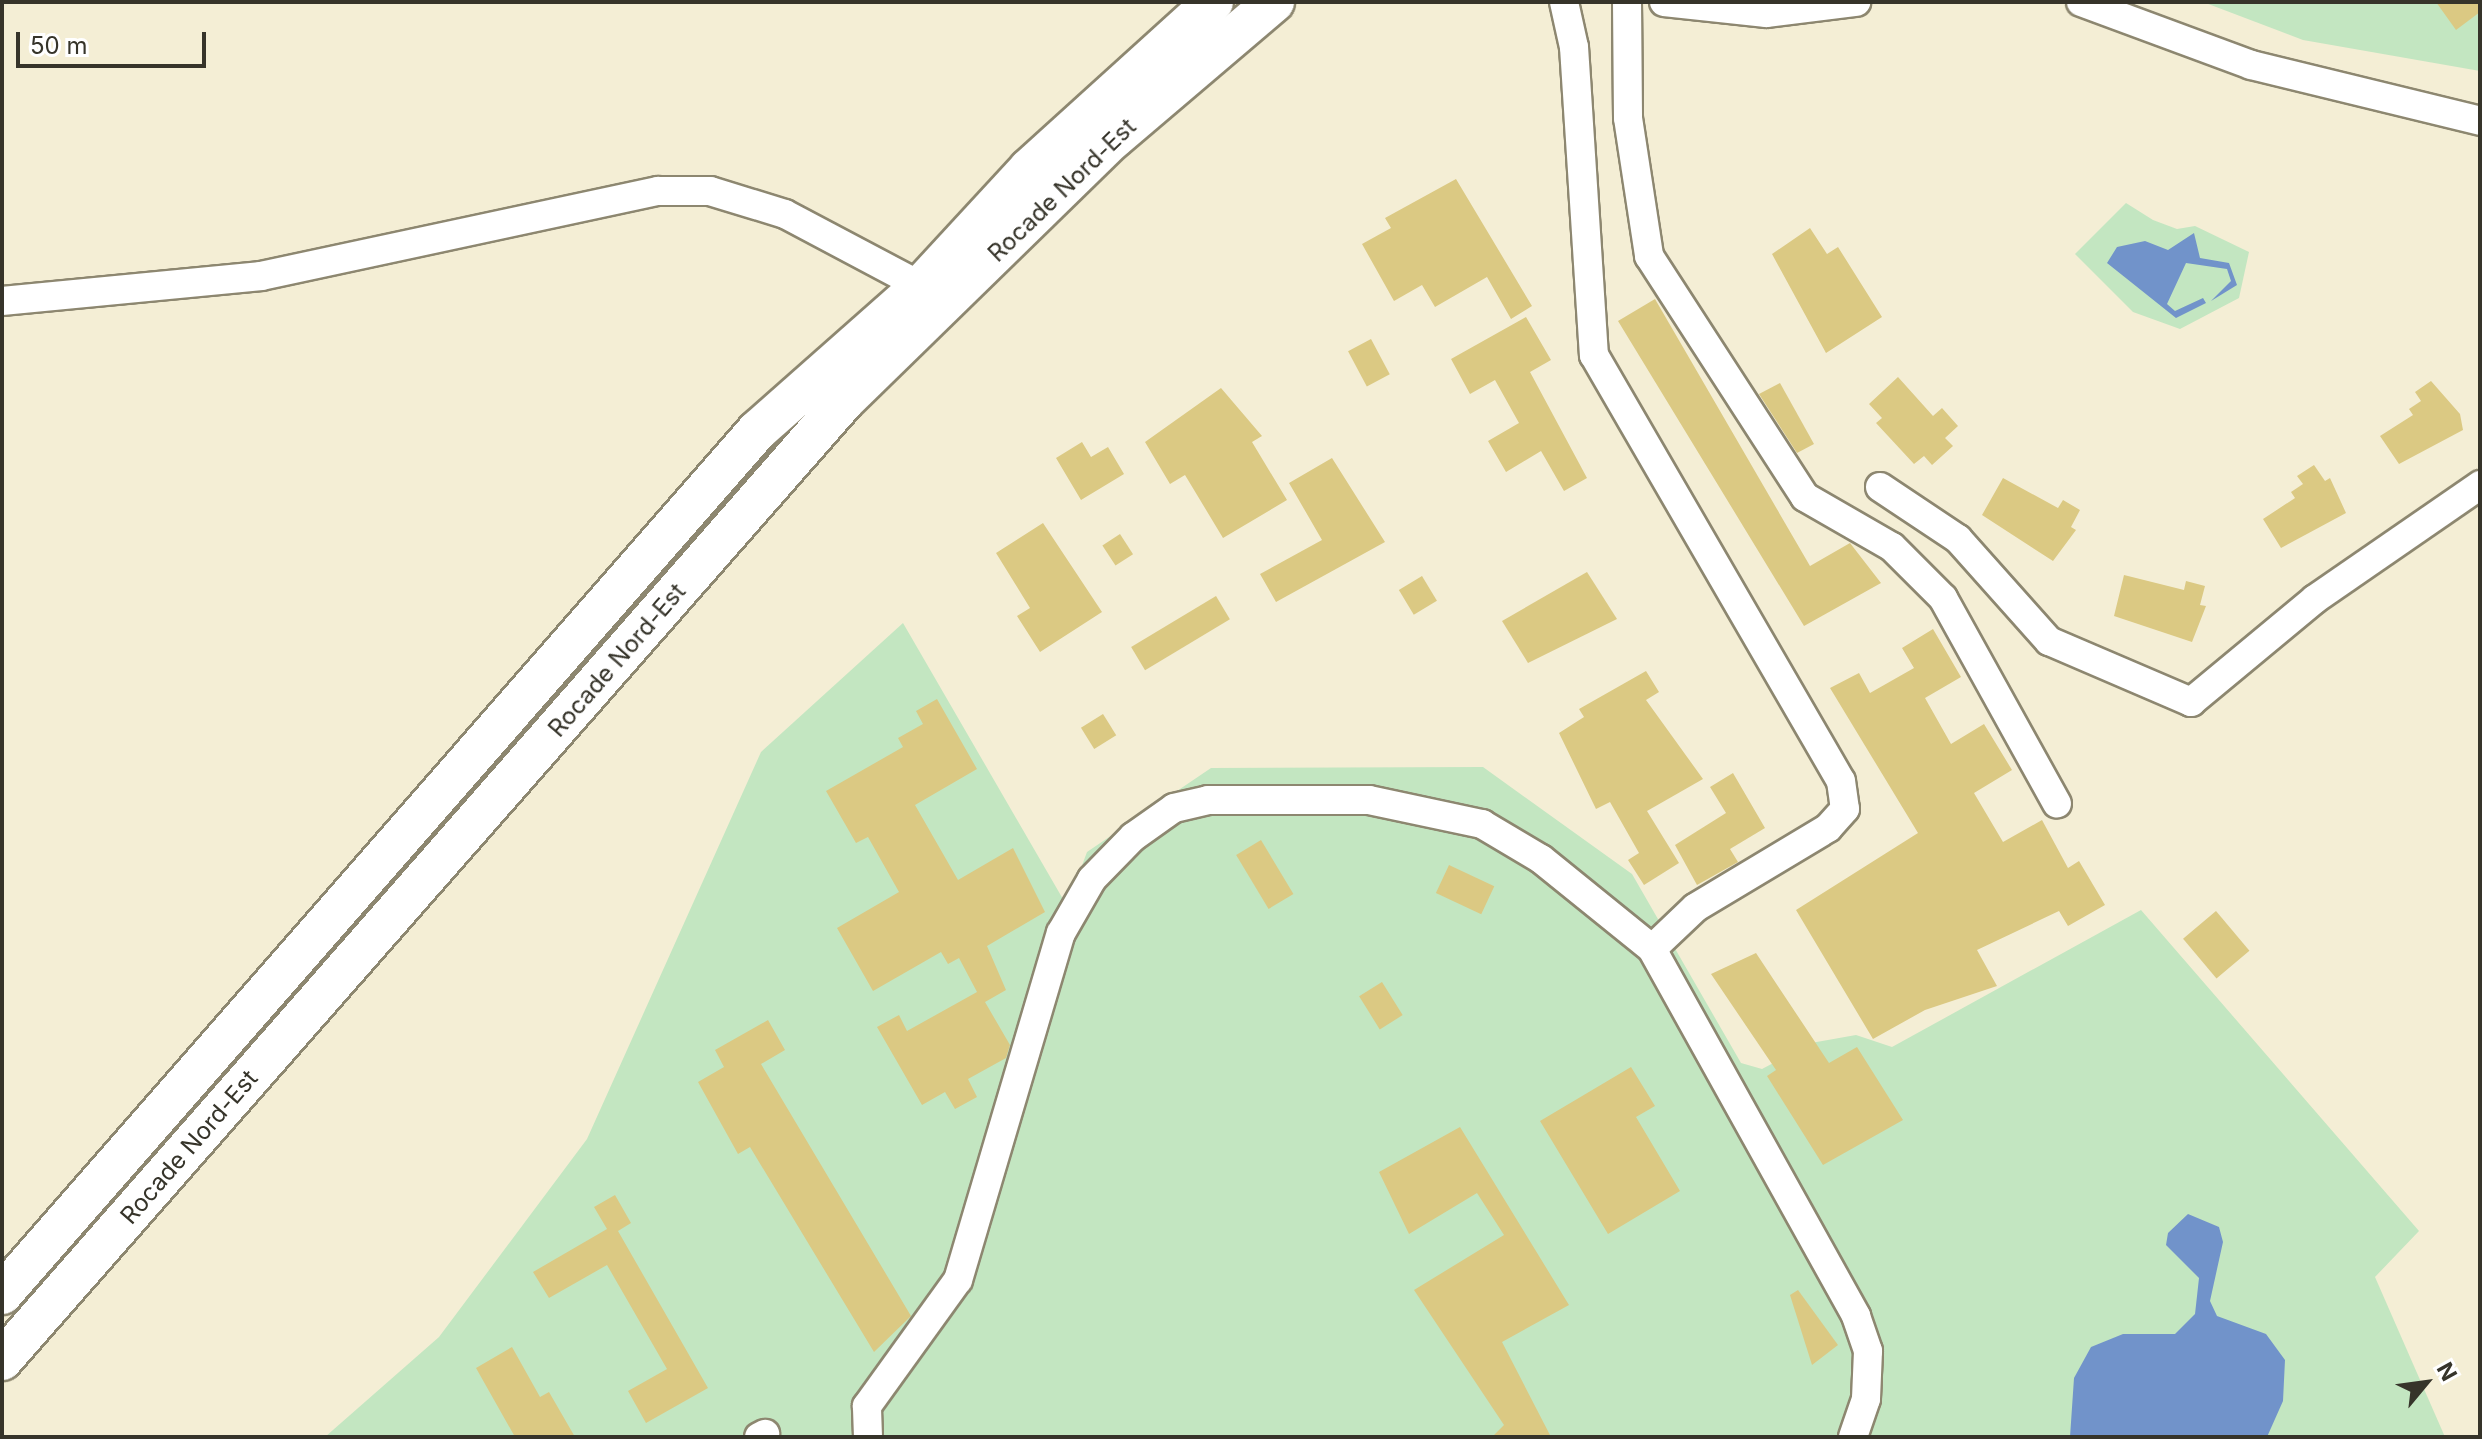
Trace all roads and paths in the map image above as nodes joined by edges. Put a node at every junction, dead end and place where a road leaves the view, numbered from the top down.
1 (1213, 2) edge
2 (1274, 2) edge
3 (1564, 2) edge
4 (1627, 2) edge
5 (1664, 2) edge
6 (1856, 2) edge
7 (2081, 2) edge
8 (1800, 6) edge
9 (2480, 121) edge
10 (921, 286) junction
11 (2, 301) edge
12 (2480, 485) edge
13 (1880, 487) dead end
14 (2057, 804) dead end
15 (1652, 949) junction
16 (2, 1294) edge
17 (2, 1360) edge
18 (868, 1437) edge
19 (1853, 1437) edge

1 - 10 highway, Rocade Nord-Est
2 - 17 highway, Rocade Nord-Est
3 - 15 street
4 - 14 street
5 - 8 street
6 - 8 street
7 - 9 street
10 - 11 street
10 - 16 highway, Rocade Nord-Est
12 - 13 street
15 - 18 street
15 - 19 street

